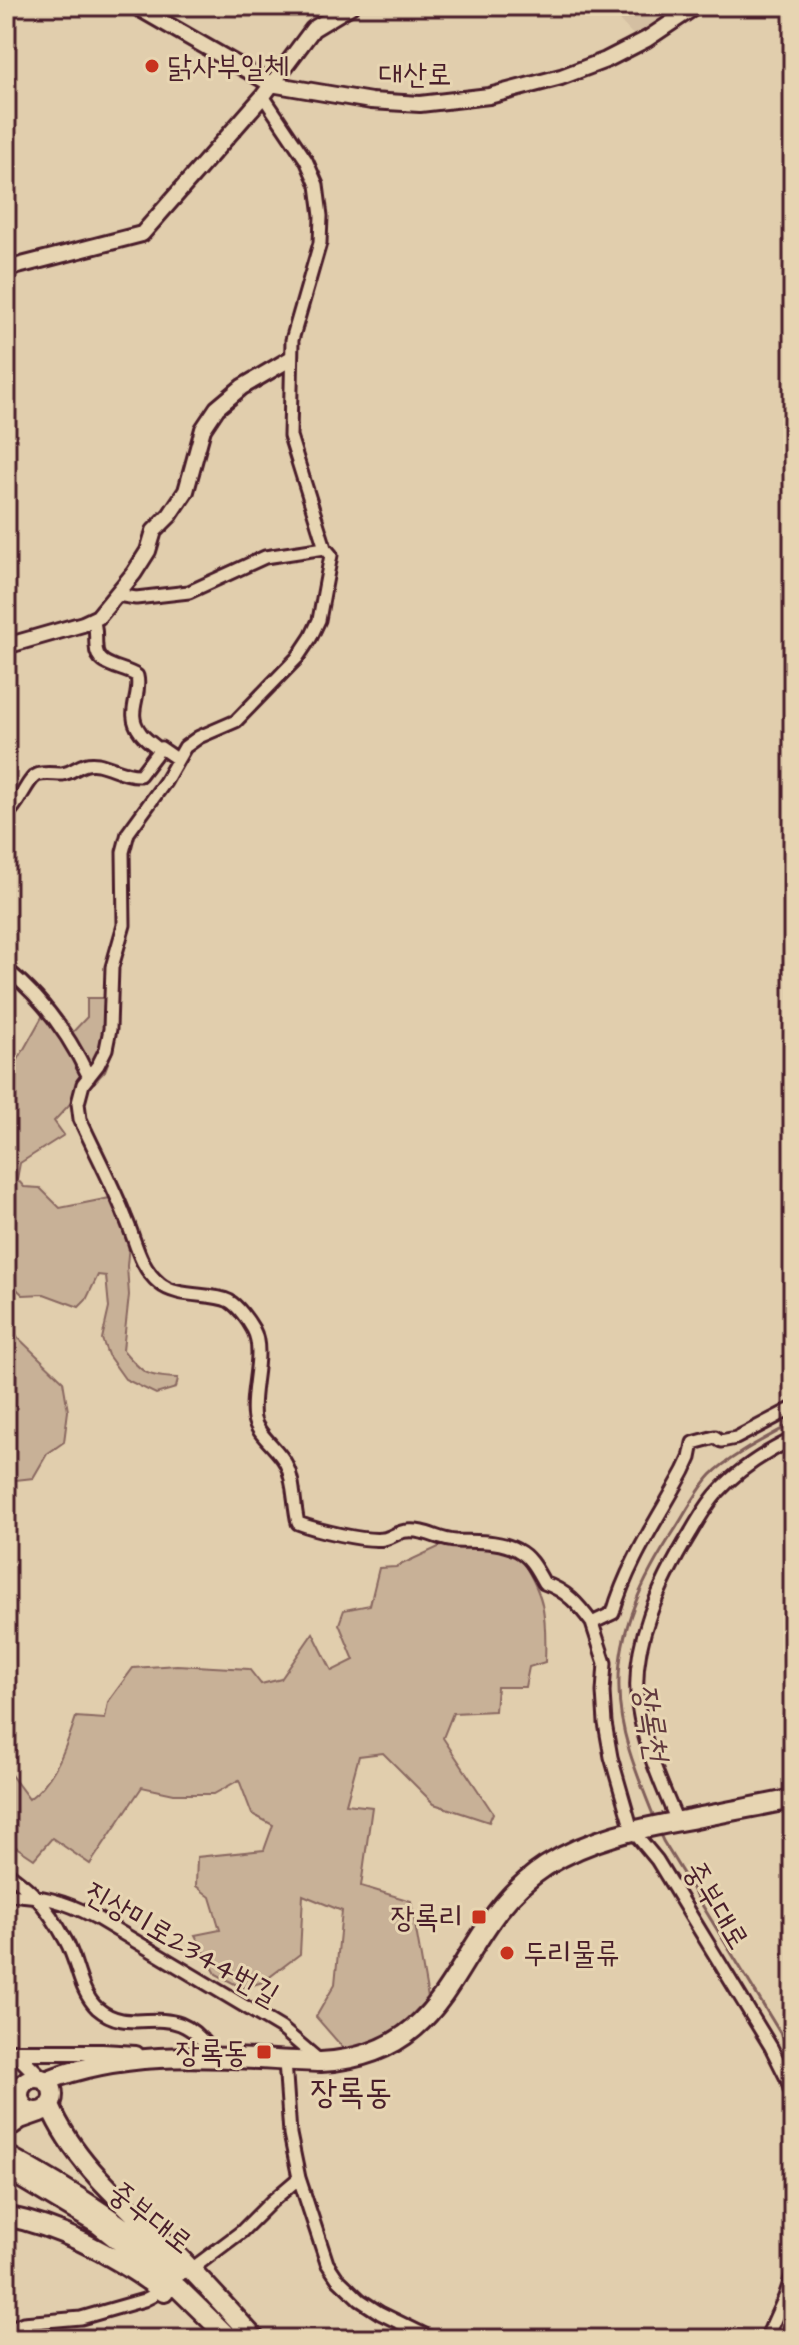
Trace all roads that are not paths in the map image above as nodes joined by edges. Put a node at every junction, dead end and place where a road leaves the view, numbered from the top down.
1 (135, 6) edge
2 (351, 6) edge
3 (696, 6) edge
4 (267, 90) junction
5 (6, 269) edge
6 (290, 359) junction
7 (325, 548) junction
8 (117, 595) junction
9 (93, 620) junction
10 (6, 646) edge
11 (159, 750) junction
12 (177, 759) junction
13 (6, 815) edge
14 (6, 969) edge
15 (89, 1077) junction
16 (793, 1408) edge
17 (793, 1439) edge
18 (592, 1623) junction
19 (793, 1799) edge
20 (675, 1822) junction
21 (636, 1830) junction
22 (6, 1871) edge
23 (6, 1894) edge
24 (34, 1896) junction
25 (10, 2053) edge
26 (160, 2056) junction
27 (215, 2059) junction
28 (285, 2061) junction
29 (119, 2062) junction
30 (321, 2062) junction
31 (27, 2084) edge
32 (793, 2099) edge
33 (48, 2106) junction
34 (6, 2111) edge
35 (6, 2129) edge
36 (6, 2155) edge
37 (6, 2169) edge
38 (299, 2178) junction
39 (6, 2216) edge
40 (197, 2265) dead end
41 (793, 2273) edge
42 (152, 2296) dead end
43 (6, 2330) edge
44 (228, 2339) edge
45 (253, 2339) edge
46 (433, 2339) edge
47 (766, 2339) edge

1 - 4 street, 대산로
2 - 4 street
3 - 4 street, 대산로
4 - 5 street
4 - 6 street
6 - 7 street
6 - 8 street
7 - 8 street
7 - 12 street
8 - 9 street
9 - 10 street
9 - 11 street
11 - 12 street
11 - 13 street
12 - 15 street
14 - 15 street
15 - 18 street
16 - 18 street
17 - 20 street
18 - 21 street
19 - 20 main road
20 - 21 main road
21 - 30 main road
21 - 32 street, 중부대로
22 - 24 street
23 - 24 street, 진상미로2344번길
24 - 27 street
24 - 30 street, 진상미로2344번길
25 - 26 street
25 - 31 street
26 - 27 main road
26 - 29 main road
27 - 28 main road
28 - 30 main road
28 - 38 street
29 - 31 main road
29 - 33 main road
31 - 33 main road
31 - 33 main road
31 - 34 main road
33 - 35 main road
33 - 45 main road
36 - 45 main road, 중부대로
37 - 44 main road, 중부대로
38 - 40 street
38 - 46 street
39 - 44 main road
41 - 47 street
42 - 43 street

